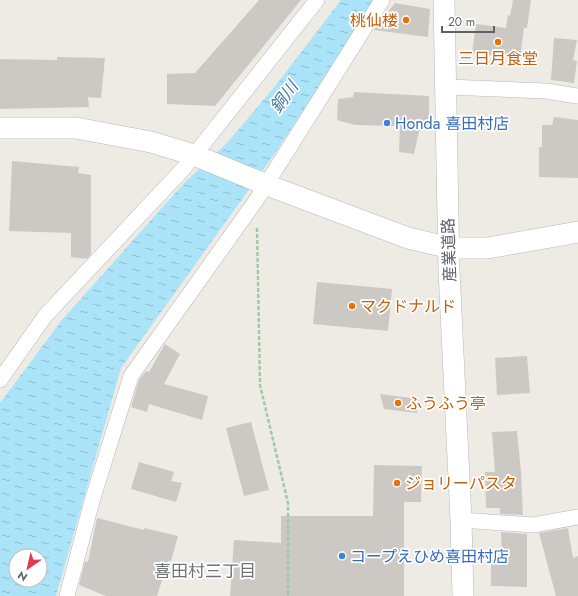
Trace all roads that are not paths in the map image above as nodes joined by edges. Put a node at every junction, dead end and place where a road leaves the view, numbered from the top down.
1 (317, 0) edge
2 (382, 0) edge
3 (444, 0) edge
4 (447, 87) junction
5 (578, 96) edge
6 (0, 128) edge
7 (194, 155) junction
8 (263, 183) junction
9 (578, 232) edge
10 (450, 248) junction
11 (0, 380) edge
12 (578, 517) edge
13 (461, 520) junction
14 (67, 596) edge
15 (463, 596) edge

1 - 7 street
2 - 8 street
3 - 4 street, 産業道路
4 - 5 street
4 - 10 street, 産業道路
6 - 7 street
7 - 8 street
7 - 11 street
8 - 10 street
8 - 14 street
9 - 10 street
10 - 13 street, 産業道路
12 - 13 street
13 - 15 street, 産業道路

